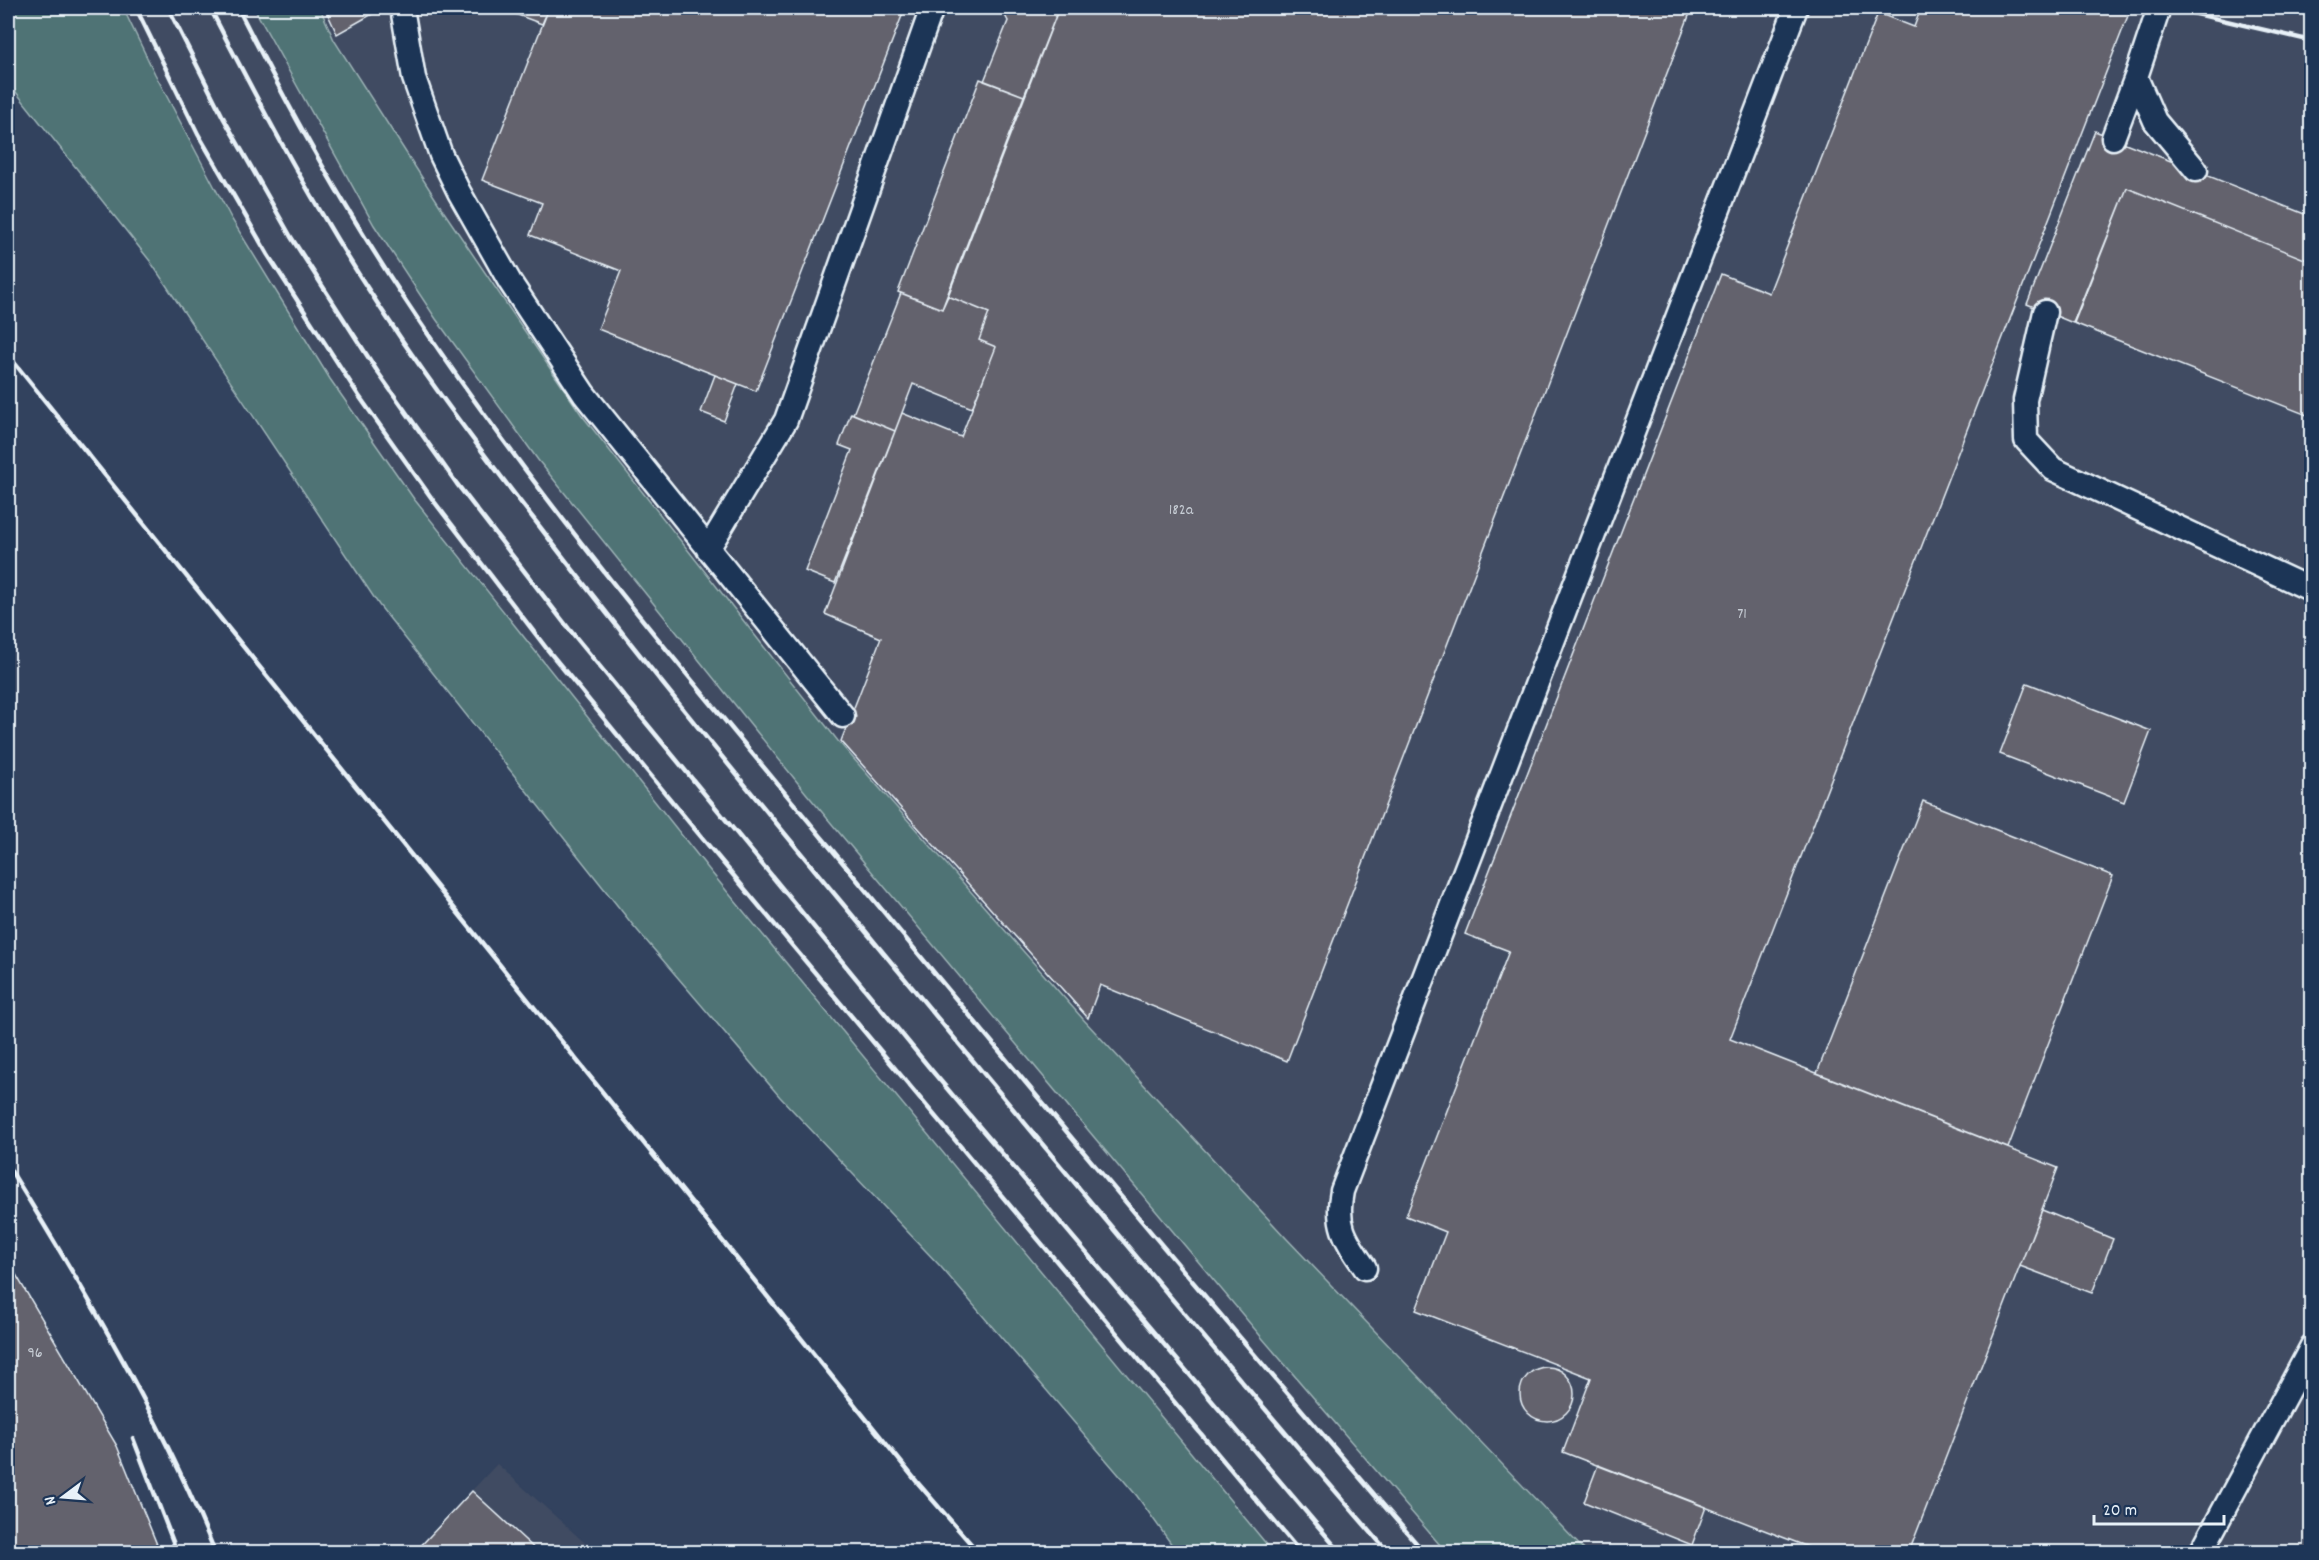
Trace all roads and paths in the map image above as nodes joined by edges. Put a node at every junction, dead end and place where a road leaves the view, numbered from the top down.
1 (402, 8) edge
2 (932, 8) edge
3 (1796, 8) edge
4 (2159, 8) edge
5 (2136, 77) junction
6 (2113, 138) dead end
7 (2196, 170) dead end
8 (2045, 312) dead end
9 (708, 549) junction
10 (2312, 590) edge
11 (843, 716) dead end
12 (1365, 1268) dead end
13 (2312, 1346) edge
14 (2201, 1552) edge

1 - 9 lane
2 - 9 lane
3 - 12 lane
4 - 5 lane
5 - 6 lane
5 - 7 lane
8 - 10 lane
9 - 11 lane
13 - 14 lane

